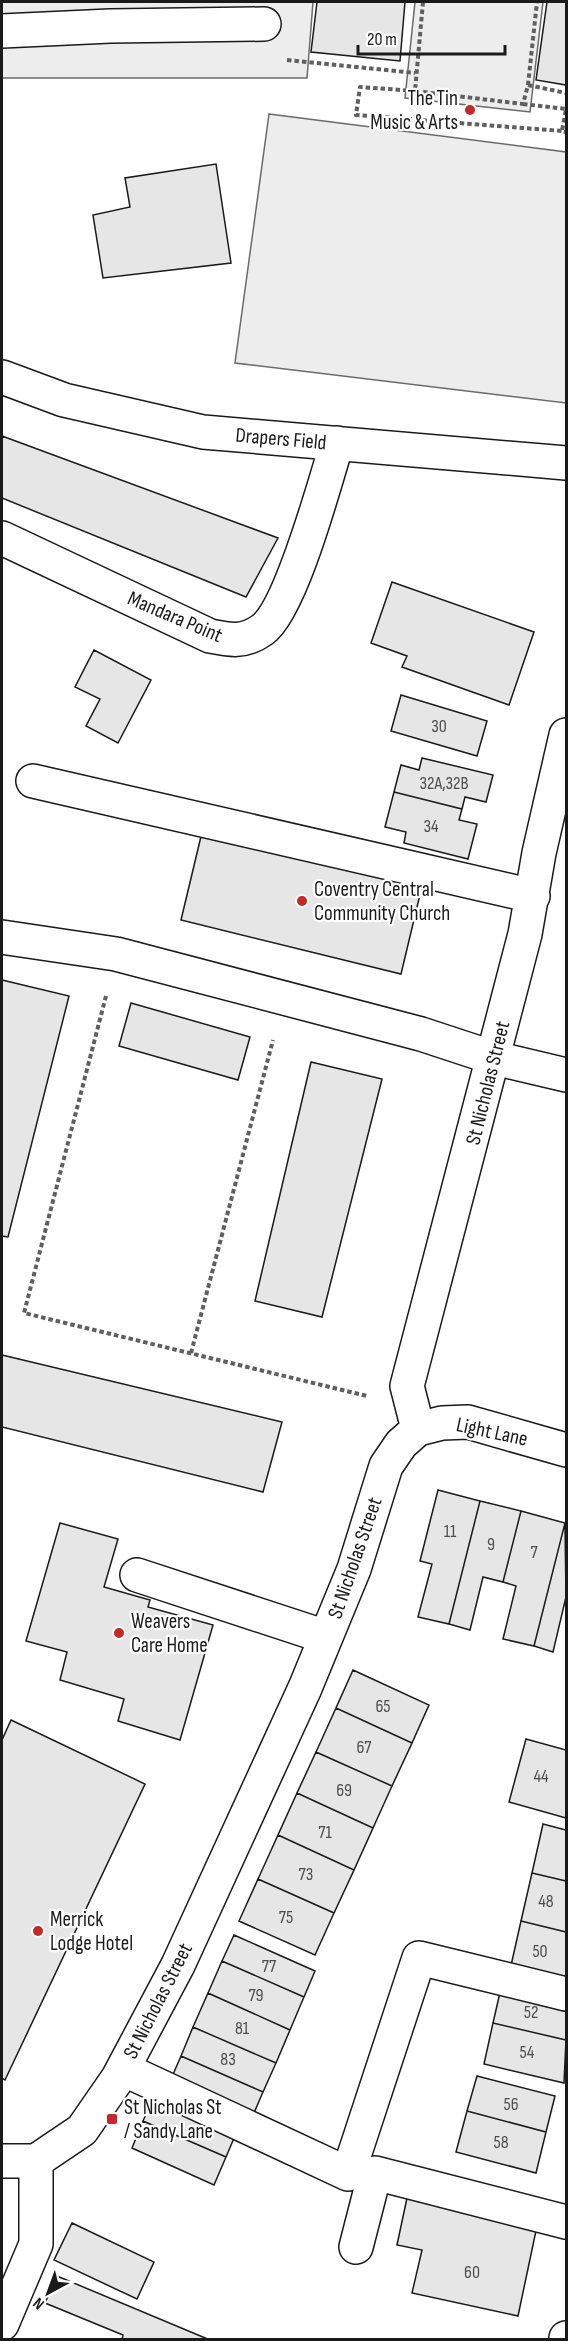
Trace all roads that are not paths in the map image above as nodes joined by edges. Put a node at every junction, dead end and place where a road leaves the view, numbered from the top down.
1 (264, 24) road end
2 (2, 31) edge
3 (2, 377) edge
4 (337, 443) junction
5 (567, 463) edge
6 (2, 538) edge
7 (567, 735) edge
8 (33, 781) dead end
9 (533, 896) junction
10 (2, 937) edge
11 (494, 1058) junction
12 (567, 1075) edge
13 (415, 1418) junction
14 (567, 1449) edge
15 (137, 1575) dead end
16 (326, 1637) junction
17 (567, 1994) edge
18 (123, 2069) junction
19 (2, 2161) edge
20 (36, 2161) junction
21 (567, 2222) edge
22 (356, 2247) dead end
23 (2, 2324) edge
24 (2, 2332) edge
25 (11, 2340) edge

1 - 2 street
3 - 4 street, Drapers Field
4 - 5 street, Drapers Field
4 - 6 street, Mandara Point
7 - 9 street, St Nicholas Street
8 - 9 street
9 - 11 street, St Nicholas Street
10 - 11 street
11 - 12 street
11 - 13 street, St Nicholas Street
13 - 14 street, Light Lane
13 - 16 street, St Nicholas Street
15 - 16 street
16 - 18 street, St Nicholas Street
17 - 18 street
18 - 20 street, St Nicholas Street
19 - 20 street
20 - 23 street
21 - 22 street
24 - 25 street

